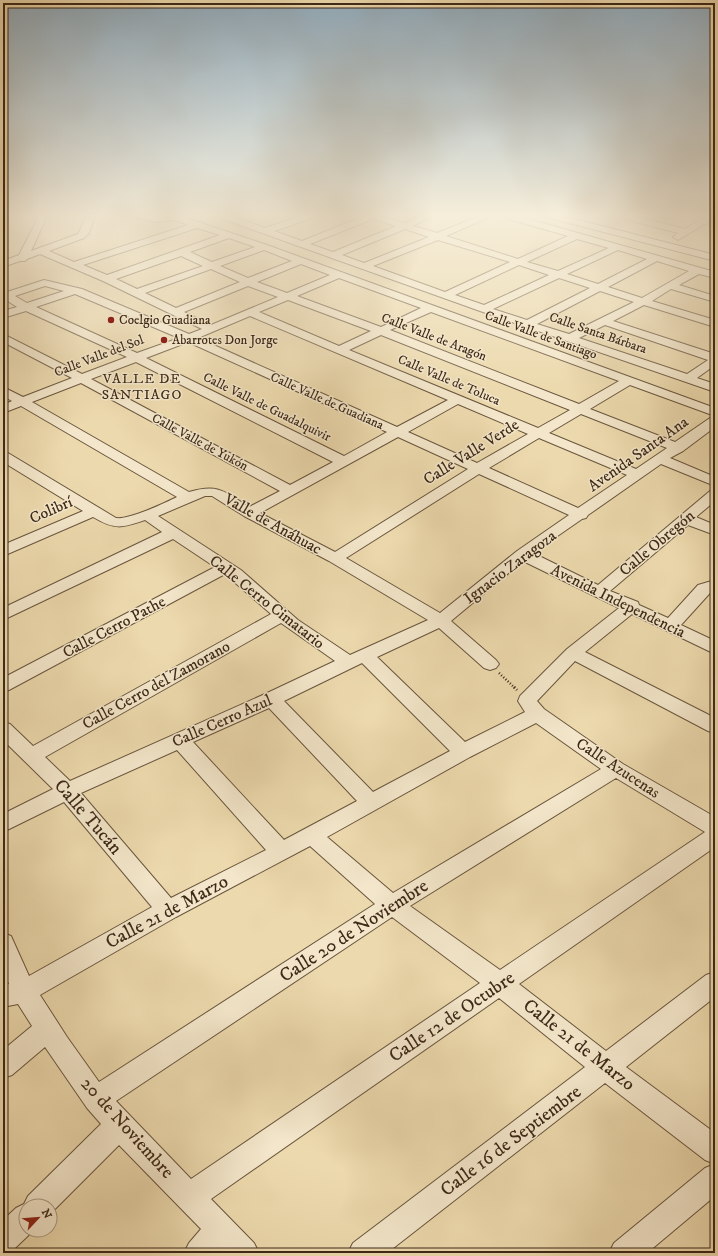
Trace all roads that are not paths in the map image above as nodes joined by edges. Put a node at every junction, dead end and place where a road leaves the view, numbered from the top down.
1 (97, 275) edge
2 (119, 275) edge
3 (188, 275) edge
4 (232, 275) edge
5 (266, 275) edge
6 (338, 275) joint
7 (380, 275) edge
8 (389, 275) edge
9 (490, 275) edge
10 (556, 275) joint
11 (623, 275) edge
12 (690, 275) edge
13 (107, 279) junction
14 (248, 282) junction
15 (359, 283) junction
16 (671, 286) junction
17 (597, 288) junction
18 (72, 291) junction
19 (136, 293) junction
20 (5, 295) edge
21 (446, 295) junction
22 (288, 296) junction
23 (715, 299) edge
24 (642, 302) junction
25 (26, 307) junction
26 (428, 309) junction
27 (484, 309) junction
28 (175, 312) junction
29 (249, 312) junction
30 (3, 315) edge
31 (604, 321) junction
32 (528, 324) junction
33 (715, 324) edge
34 (211, 329) junction
35 (382, 331) junction
36 (3, 337) edge
37 (187, 337) junction
38 (570, 338) junction
39 (339, 350) junction
40 (135, 357) junction
41 (715, 359) edge
42 (81, 378) junction
43 (688, 379) junction
44 (628, 381) junction
45 (715, 388) edge
46 (3, 391) edge
47 (457, 400) junction
48 (22, 402) junction
49 (3, 409) edge
50 (580, 409) junction
51 (715, 412) edge
52 (715, 421) edge
53 (700, 432) junction
54 (537, 433) junction
55 (398, 434) junction
56 (715, 438) edge
57 (678, 448) junction
58 (3, 456) edge
59 (660, 459) junction
60 (345, 462) junction
61 (479, 468) junction
62 (638, 475) junction
63 (715, 482) edge
64 (291, 491) junction
65 (715, 494) edge
66 (188, 497) junction
67 (92, 512) junction
68 (249, 513) junction
69 (147, 515) junction
70 (581, 515) junction
71 (687, 518) junction
72 (715, 530) edge
73 (172, 533) junction
74 (3, 551) edge
75 (522, 554) junction
76 (335, 558) junction
77 (226, 567) junction
78 (714, 585) edge
79 (599, 592) junction
80 (632, 606) junction
81 (3, 614) edge
82 (282, 615) junction
83 (441, 621) junction
84 (670, 626) junction
85 (715, 648) edge
86 (573, 653) junction
87 (365, 656) junction
88 (348, 662) junction
89 (490, 664) road end
90 (3, 686) edge
91 (272, 699) junction
92 (532, 707) junction
93 (715, 726) edge
94 (3, 729) edge
95 (180, 740) junction
96 (463, 752) junction
97 (31, 756) junction
98 (616, 769) junction
99 (67, 791) junction
100 (371, 803) junction
101 (3, 824) edge
102 (715, 827) edge
103 (311, 836) junction
104 (715, 836) edge
105 (281, 852) junction
106 (392, 905) junction
107 (168, 910) junction
108 (3, 943) edge
109 (715, 983) edge
110 (500, 984) junction
111 (13, 993) edge
112 (47, 1029) junction
113 (3, 1066) edge
114 (606, 1068) junction
115 (96, 1099) junction
116 (120, 1125) junction
117 (715, 1150) edge
118 (715, 1178) edge
119 (190, 1197) junction
120 (46, 1198) edge
121 (18, 1226) edge
122 (221, 1229) junction
123 (3, 1240) edge
124 (199, 1253) edge
125 (244, 1253) edge
126 (362, 1253) edge
127 (624, 1253) edge

1 - 13 street
2 - 13 street
3 - 19 street
4 - 14 street, Calle Valle de Aragón
5 - 14 street
6 - 15 street, Calle Valle de Santiago
6 - 22 street, Calle Valle del Sol
7 - 15 street
8 - 21 street, Calle Santa Bárbara
9 - 21 street
10 - 17 street
10 - 27 street
11 - 17 street
12 - 16 street
13 - 19 street
14 - 22 street, Calle Valle de Aragón
14 - 28 street
15 - 26 street, Calle Valle de Santiago
16 - 23 street
16 - 24 street
17 - 24 street
17 - 32 street
18 - 20 street, Calle Valle de Guadiana
18 - 25 street
18 - 37 street, Calle Valle de Guadiana
19 - 28 street
20 - 25 street, Calle Valle de Guadalquivir
21 - 27 street, Calle Santa Bárbara
22 - 29 street, Calle Valle del Sol
22 - 35 street, Calle Valle de Aragón
24 - 31 street
24 - 33 street
25 - 30 street
25 - 40 street, Calle Valle de Guadalquivir
26 - 35 street
26 - 44 street, Calle Valle de Santiago
27 - 32 street, Calle Santa Bárbara
28 - 34 street
29 - 34 street, Calle Valle del Sol
29 - 39 street, Calle Valle de Toluca
31 - 38 street
31 - 41 street
32 - 38 street, Calle Santa Bárbara
34 - 37 street, Calle Valle del Sol
35 - 39 street
35 - 50 street, Calle Valle de Aragón
36 - 42 street, Calle Valle de Yukón
37 - 40 street, Calle Valle del Sol
37 - 55 street, Calle Valle de Guadiana
38 - 43 street, Calle Santa Bárbara
39 - 47 street, Calle Valle de Toluca
40 - 42 street, Calle Valle del Sol
40 - 60 street, Calle Valle de Guadalquivir
41 - 43 street
42 - 48 street, Calle Valle del Sol
42 - 64 street, Calle Valle de Yukón
43 - 45 street, Calle Santa Bárbara
44 - 50 street, Calle Valle Verde
44 - 51 street, Calle Valle de Santiago
46 - 48 street
47 - 54 street, Calle Valle de Toluca
47 - 55 street
48 - 49 street, Calle Valle del Sol
48 - 66 street
50 - 54 street, Calle Valle Verde
50 - 57 street, Calle Valle de Aragón
52 - 53 street, Avenida Santa Ana
53 - 56 street
53 - 57 street, Avenida Santa Ana
54 - 61 street, Calle Valle Verde
54 - 62 street, Calle Valle de Toluca
55 - 60 street
55 - 61 street, Calle Valle de Guadiana
57 - 59 street, Avenida Santa Ana
58 - 67 street
59 - 62 street, Avenida Santa Ana
59 - 63 street
60 - 64 street
61 - 70 street, Calle Valle de Guadiana
61 - 76 street, Calle Valle Verde
62 - 70 street, Avenida Santa Ana
64 - 68 street
65 - 71 street, Calle Obregón
66 - 68 street, Valle de Anáhuac
66 - 69 street, Valle de Anáhuac
67 - 69 street, Valle de Anáhuac
67 - 74 street, Colibrí
68 - 76 street, Valle de Anáhuac
69 - 73 street, Calle Cerro Cimatario
70 - 75 street, Ignacio Zaragoza
71 - 72 street
71 - 79 street, Calle Obregón
73 - 77 street, Calle Cerro Cimatario
73 - 81 street
75 - 79 street, Avenida Independencia
75 - 83 street, Ignacio Zaragoza
76 - 83 street, Valle de Anáhuac
77 - 82 street, Calle Cerro Cimatario
77 - 90 street, Calle Cerro Pathe
78 - 84 street
79 - 80 street, Avenida Independencia
80 - 84 street, Avenida Independencia
80 - 86 street, Calle 21 de Marzo
82 - 88 street, Calle Cerro Cimatario
82 - 97 street, Calle Cerro del Zamorano
83 - 87 street, Calle Cerro Azul
83 - 89 street, Valle de Anáhuac
84 - 85 street, Avenida Independencia
86 - 92 street, Calle 21 de Marzo
86 - 93 street
87 - 88 street, Calle Cerro Azul
87 - 96 street
88 - 91 street, Calle Cerro Azul
91 - 95 street, Calle Cerro Azul
91 - 100 street
92 - 96 street, Calle 21 de Marzo
92 - 98 street, Calle Azucenas
94 - 97 street, Calle Tucán
95 - 99 street, Calle Cerro Azul
95 - 105 street
96 - 100 street, Calle 21 de Marzo
97 - 99 street, Calle Tucán
98 - 102 street, Calle Azucenas
98 - 106 street, Calle 20 de Noviembre
99 - 101 street, Calle Cerro Azul
99 - 107 street, Calle Tucán
100 - 103 street, Calle 21 de Marzo
103 - 105 street, Calle 21 de Marzo
103 - 106 street, Calle 21 de Marzo
104 - 110 street, Calle 12 de Octubre
105 - 107 street, Calle 21 de Marzo
106 - 110 street, Calle 21 de Marzo
106 - 115 street, Calle 20 de Noviembre
107 - 111 street, Calle 21 de Marzo
108 - 111 street, 20 de Noviembre
109 - 114 street, Calle 16 de Septiembre
110 - 114 street, Calle 21 de Marzo
110 - 119 street, Calle 12 de Octubre
111 - 112 street, 20 de Noviembre
112 - 113 street
112 - 115 street, 20 de Noviembre
114 - 117 street, Calle 21 de Marzo
114 - 126 street, Calle 16 de Septiembre
115 - 116 street, 20 de Noviembre
116 - 119 street, 20 de Noviembre
116 - 120 street
118 - 127 street
119 - 122 street, 20 de Noviembre
121 - 123 street
122 - 124 street
122 - 125 street, 20 de Noviembre

